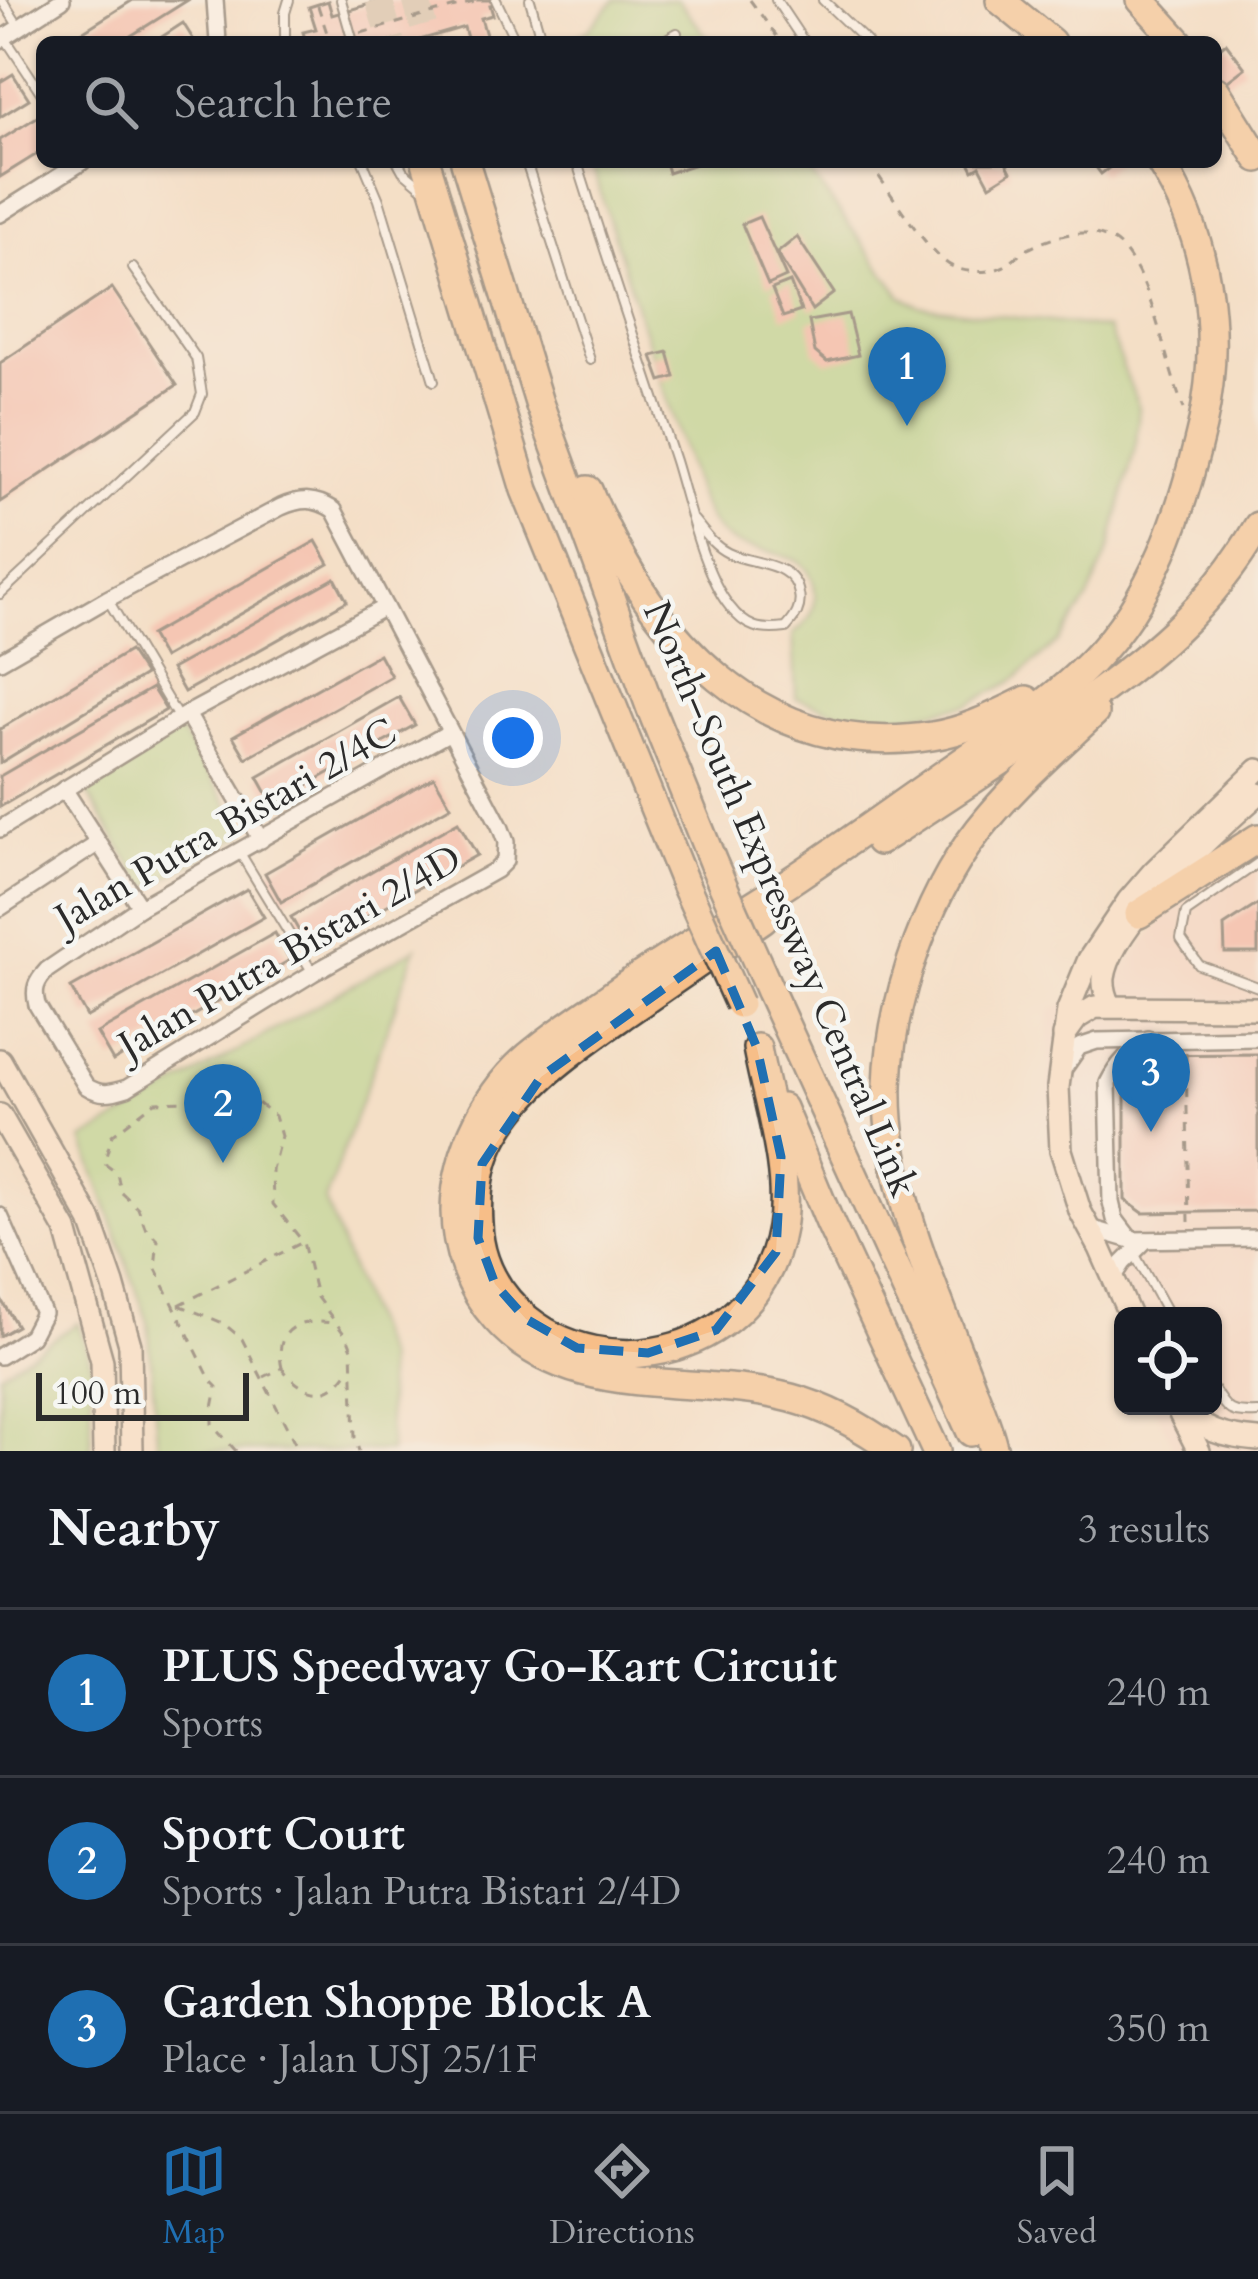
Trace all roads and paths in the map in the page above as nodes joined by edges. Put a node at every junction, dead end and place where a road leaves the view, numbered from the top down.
1 (2, 0) edge
2 (62, 0) edge
3 (215, 0) edge
4 (289, 0) edge
5 (341, 0) edge
6 (481, 0) edge
7 (496, 0) edge
8 (530, 0) edge
9 (750, 0) edge
10 (776, 0) edge
11 (824, 0) edge
12 (1000, 0) edge
13 (1142, 0) edge
14 (318, 6) dead end
15 (677, 33) dead end
16 (8, 35) edge
17 (218, 36) edge
18 (285, 36) edge
19 (328, 36) edge
20 (351, 36) edge
21 (362, 36) edge
22 (513, 36) edge
23 (540, 36) edge
24 (672, 36) edge
25 (777, 36) edge
26 (800, 36) edge
27 (861, 36) edge
28 (1044, 36) edge
29 (1174, 36) edge
30 (36, 84) edge
31 (1222, 101) edge
32 (1258, 158) edge
33 (73, 168) edge
34 (366, 168) edge
35 (401, 168) edge
36 (428, 168) edge
37 (467, 168) edge
38 (528, 168) edge
39 (580, 168) edge
40 (873, 168) edge
41 (1163, 168) edge
42 (437, 199) junction
43 (0, 214) edge
44 (133, 268) dead end
45 (590, 360) dead end
46 (434, 381) dead end
47 (539, 403) junction
48 (1198, 444) junction
49 (694, 520) junction
50 (1258, 526) edge
51 (0, 594) edge
52 (107, 599) junction
53 (385, 607) junction
54 (1095, 658) junction
55 (0, 661) edge
56 (1136, 665) junction
57 (183, 717) junction
58 (450, 732) junction
59 (1258, 770) edge
60 (64, 789) junction
61 (1258, 794) edge
62 (0, 829) edge
63 (1258, 838) edge
64 (261, 840) junction
65 (97, 844) junction
66 (240, 852) junction
67 (1258, 863) edge
68 (140, 907) junction
69 (0, 908) edge
70 (1139, 914) junction
71 (313, 973) junction
72 (1258, 987) edge
73 (1110, 1005) junction
74 (1258, 1008) edge
75 (1064, 1036) junction
76 (1186, 1038) junction
77 (1258, 1038) edge
78 (1148, 1039) junction
79 (59, 1044) joint
80 (757, 1048) junction
81 (0, 1060) edge
82 (1058, 1087) junction
83 (0, 1115) edge
84 (0, 1216) edge
85 (1090, 1228) junction
86 (1258, 1238) edge
87 (1189, 1239) junction
88 (303, 1242) junction
89 (1137, 1244) junction
90 (1113, 1278) junction
91 (177, 1306) junction
92 (1126, 1307) edge
93 (1165, 1307) edge
94 (334, 1323) junction
95 (0, 1357) edge
96 (352, 1364) junction
97 (282, 1368) junction
98 (262, 1378) junction
99 (1222, 1404) edge
100 (1258, 1413) edge
101 (1181, 1415) edge
102 (1186, 1415) edge
103 (1258, 1441) edge
104 (104, 1451) edge
105 (132, 1451) edge
106 (236, 1451) edge
107 (299, 1451) edge
108 (359, 1451) edge
109 (896, 1451) edge
110 (936, 1451) edge
111 (980, 1451) edge
112 (994, 1451) edge
113 (1199, 1451) edge
114 (1244, 1451) edge

1 - 16 lane
2 - 16 street
3 - 17 street
4 - 18 lane
5 - 20 lane
6 - 21 path
7 - 22 lane
8 - 23 lane
9 - 25 path
10 - 26 lane
11 - 27 lane
12 - 28 highway
13 - 29 highway
14 - 19 path
15 - 24 lane
16 - 30 lane
31 - 32 highway
33 - 43 street
34 - 46 lane
35 - 42 lane
36 - 42 highway, North–South Expressway Central Link
37 - 47 highway, North–South Expressway Central Link
38 - 45 lane
39 - 49 lane
40 - 48 path
41 - 48 highway
42 - 80 highway, North–South Expressway Central Link, bridge
44 - 51 lane
47 - 54 highway
47 - 111 highway, North–South Expressway Central Link, bridge
48 - 54 highway
49 - 49 lane
50 - 56 highway
52 - 53 street
52 - 55 street
52 - 57 lane
53 - 57 street
53 - 58 street
54 - 109 highway
56 - 80 highway
56 - 112 highway
57 - 60 street
57 - 64 street
58 - 64 street, Jalan Putra Bistari 2/4C
58 - 71 street, Jalan Putra Bistari 2/4D
59 - 75 street
60 - 62 street
60 - 65 street
61 - 70 street
63 - 70 highway
64 - 66 street, Jalan Putra Bistari 2/4C
65 - 68 street
65 - 69 street
66 - 68 street, Jalan Putra Bistari 2/4C
66 - 71 lane
67 - 72 lane
68 - 79 street, Jalan Putra Bistari 2/4C
70 - 73 street
71 - 79 street, Jalan Putra Bistari 2/4D
73 - 74 street
73 - 75 street
75 - 82 street
76 - 77 street
76 - 78 street
76 - 87 path
78 - 82 street
78 - 89 street
80 - 110 highway, North–South Expressway Central Link
81 - 105 street
82 - 85 street
83 - 104 street
84 - 95 street
85 - 89 street
85 - 90 street
86 - 87 street
87 - 89 street
88 - 91 path
88 - 91 path
88 - 94 path
89 - 90 street
89 - 93 lane
90 - 92 street
91 - 98 path
91 - 106 path
94 - 96 path
94 - 97 path
96 - 97 path
96 - 108 path
97 - 98 path
98 - 107 path
99 - 100 lane
101 - 113 street
102 - 103 street
103 - 114 street

